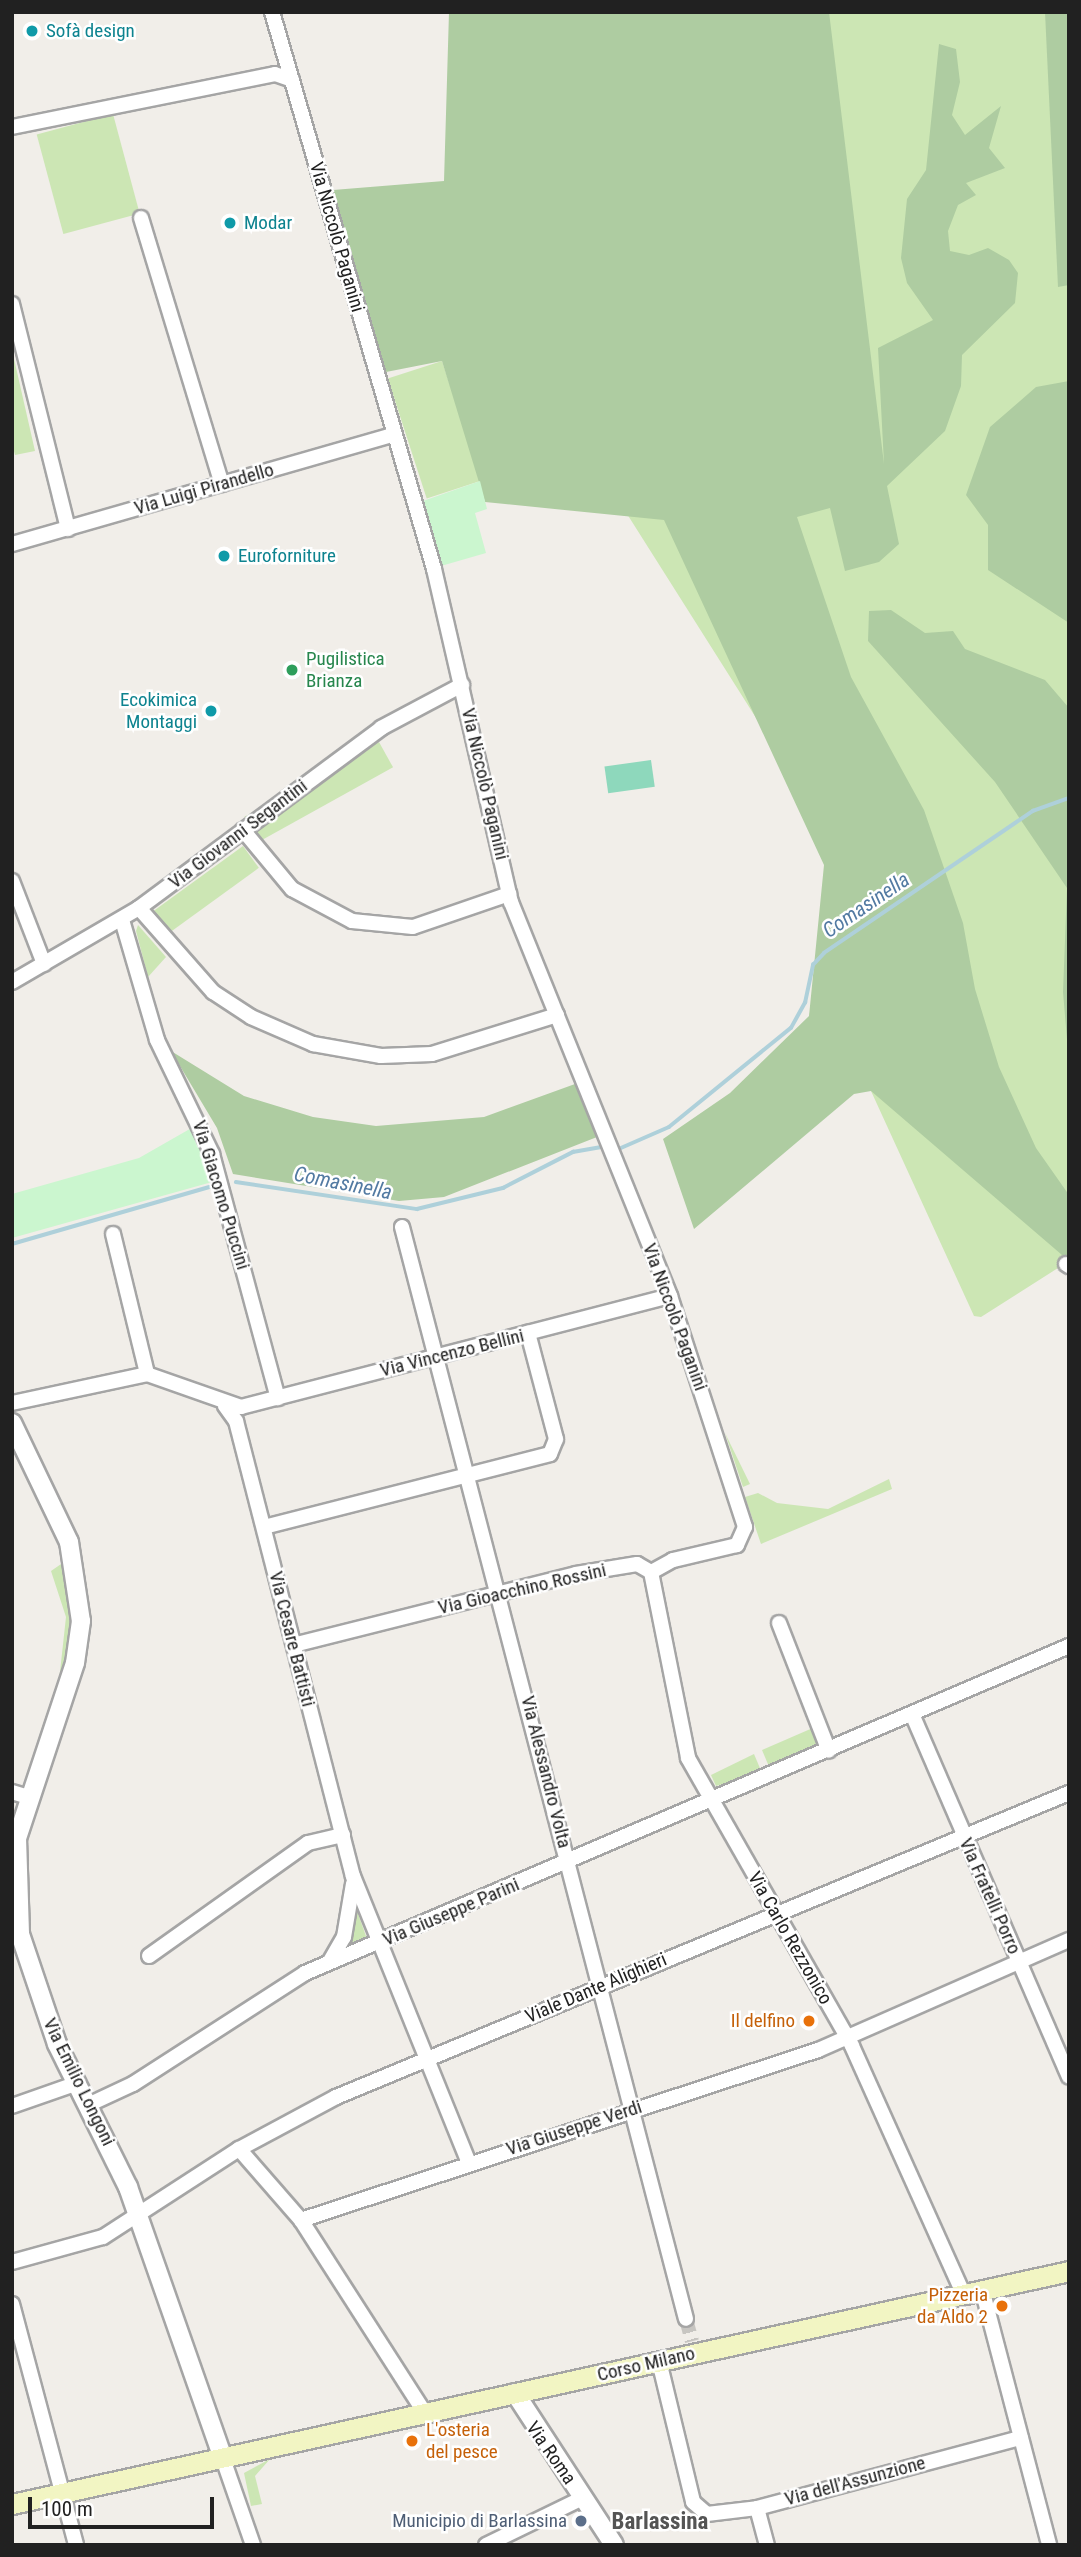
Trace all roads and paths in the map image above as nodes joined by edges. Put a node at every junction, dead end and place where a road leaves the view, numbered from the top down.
1 (272, 12) edge
2 (292, 80) junction
3 (12, 127) edge
4 (141, 218) dead end
5 (12, 304) edge
6 (395, 434) junction
7 (222, 484) junction
8 (68, 529) junction
9 (12, 544) edge
10 (462, 685) junction
11 (243, 830) junction
12 (12, 881) edge
13 (509, 894) junction
14 (139, 908) junction
15 (122, 920) junction
16 (44, 964) junction
17 (12, 982) edge
18 (557, 1015) junction
19 (402, 1227) dead end
20 (113, 1234) dead end
21 (670, 1296) junction
22 (528, 1333) junction
23 (435, 1357) junction
24 (147, 1374) junction
25 (278, 1398) junction
26 (12, 1402) edge
27 (229, 1407) junction
28 (12, 1423) edge
29 (466, 1476) junction
30 (264, 1527) junction
31 (651, 1573) junction
32 (501, 1592) junction
33 (779, 1623) dead end
34 (294, 1645) junction
35 (1069, 1646) edge
36 (912, 1714) junction
37 (829, 1751) junction
38 (1069, 1793) edge
39 (20, 1795) edge
40 (712, 1804) junction
41 (343, 1835) junction
42 (964, 1836) junction
43 (569, 1862) junction
44 (353, 1876) junction
45 (775, 1913) junction
46 (1069, 1940) edge
47 (376, 1943) junction
48 (149, 1956) dead end
49 (328, 1963) junction
50 (1019, 1963) junction
51 (600, 1986) junction
52 (848, 2039) junction
53 (425, 2059) junction
54 (1069, 2077) edge
55 (78, 2083) junction
56 (90, 2104) junction
57 (12, 2106) edge
58 (632, 2109) junction
59 (239, 2149) junction
60 (468, 2161) junction
61 (138, 2213) junction
62 (301, 2220) junction
63 (12, 2262) edge
64 (1069, 2271) edge
65 (973, 2291) junction
66 (12, 2304) edge
67 (686, 2319) tunnel mouth
68 (659, 2361) junction
69 (515, 2393) junction
70 (425, 2413) junction
71 (1021, 2438) junction
72 (222, 2456) junction
73 (65, 2492) junction
74 (12, 2504) edge
75 (587, 2504) junction
76 (757, 2508) junction
77 (76, 2545) edge
78 (253, 2545) edge
79 (486, 2545) edge
80 (614, 2545) edge
81 (767, 2545) edge
82 (1049, 2545) edge

1 - 2 street, Via Niccolò Paganini
2 - 3 street
2 - 6 street, Via Niccolò Paganini
4 - 7 street
5 - 8 street
6 - 7 street, Via Luigi Pirandello
6 - 10 street, Via Niccolò Paganini
7 - 8 street, Via Luigi Pirandello
8 - 9 street, Via Luigi Pirandello
10 - 11 street, Via Giovanni Segantini
10 - 13 street, Via Niccolò Paganini
11 - 13 street
11 - 14 street, Via Giovanni Segantini
12 - 16 street
13 - 18 street, Via Niccolò Paganini
14 - 15 street, Via Giovanni Segantini
14 - 18 street
15 - 16 street, Via Giovanni Segantini
15 - 25 street, Via Giacomo Puccini
16 - 17 street, Via Giovanni Segantini
18 - 21 street, Via Niccolò Paganini
19 - 23 street, Via Alessandro Volta
20 - 24 street
21 - 22 street, Via Vincenzo Bellini
21 - 31 street, Via Niccolò Paganini
22 - 23 street, Via Vincenzo Bellini
22 - 29 street
23 - 25 street, Via Vincenzo Bellini
23 - 29 street, Via Alessandro Volta
24 - 26 street
24 - 27 street
25 - 27 street, Via Vincenzo Bellini
27 - 30 street, Via Cesare Battisti
28 - 39 street, Via Emilio Longoni
29 - 30 street
29 - 32 street, Via Alessandro Volta
30 - 34 street, Via Cesare Battisti
31 - 32 street, Via Gioacchino Rossini
31 - 40 street, Via Carlo Rezzonico
32 - 34 street, Via Gioacchino Rossini
32 - 43 street, Via Alessandro Volta
33 - 37 street
34 - 41 street, Via Cesare Battisti
35 - 36 street, Via Giuseppe Parini
36 - 37 street, Via Giuseppe Parini
36 - 42 street, Via Fratelli Porro
37 - 40 street, Via Giuseppe Parini
38 - 42 street, Viale Dante Alighieri
39 - 55 street, Via Emilio Longoni
40 - 43 street, Via Giuseppe Parini
40 - 45 street, Via Carlo Rezzonico
41 - 44 street, Via Cesare Battisti
41 - 48 street
42 - 45 street, Viale Dante Alighieri
42 - 50 street, Via Fratelli Porro
43 - 47 street, Via Giuseppe Parini
43 - 51 street, Via Alessandro Volta
44 - 47 street, Via Cesare Battisti
44 - 49 street, Via Cesare Battisti
45 - 51 street, Viale Dante Alighieri
45 - 52 street, Via Carlo Rezzonico
46 - 50 street, Via Giuseppe Verdi
47 - 49 street, Via Giuseppe Parini
47 - 53 street, Via Cesare Battisti
49 - 56 street, Via Giuseppe Parini
50 - 52 street, Via Giuseppe Verdi
50 - 54 street, Via Fratelli Porro
51 - 53 street, Viale Dante Alighieri
51 - 58 street, Via Alessandro Volta
52 - 58 street, Via Giuseppe Verdi
52 - 65 street, Via Carlo Rezzonico
53 - 59 street, Viale Dante Alighieri
53 - 60 street, Via Cesare Battisti
55 - 56 street, Via Emilio Longoni
55 - 57 street
56 - 61 street, Via Emilio Longoni
58 - 60 street, Via Giuseppe Verdi
58 - 67 street, Via Alessandro Volta
59 - 61 street, Viale Dante Alighieri
59 - 62 street
60 - 62 street, Via Giuseppe Verdi
61 - 63 street, Viale Dante Alighieri
61 - 72 street, Via Emilio Longoni
62 - 70 street
64 - 65 main road, Corso Milano
65 - 68 main road, Corso Milano
65 - 71 street, Via Carlo Rezzonico
66 - 73 street
68 - 69 main road, Corso Milano
68 - 76 street, Via dell'Assunzione
69 - 70 main road, Corso Milano
69 - 75 street, Via Roma
70 - 72 main road, Corso Milano
71 - 76 street, Via dell'Assunzione
71 - 82 street, Via Carlo Rezzonico
72 - 73 main road, Corso Milano
72 - 78 street
73 - 74 main road, Corso Milano
73 - 77 street
75 - 79 street
75 - 80 street, Via Roma
76 - 81 street

